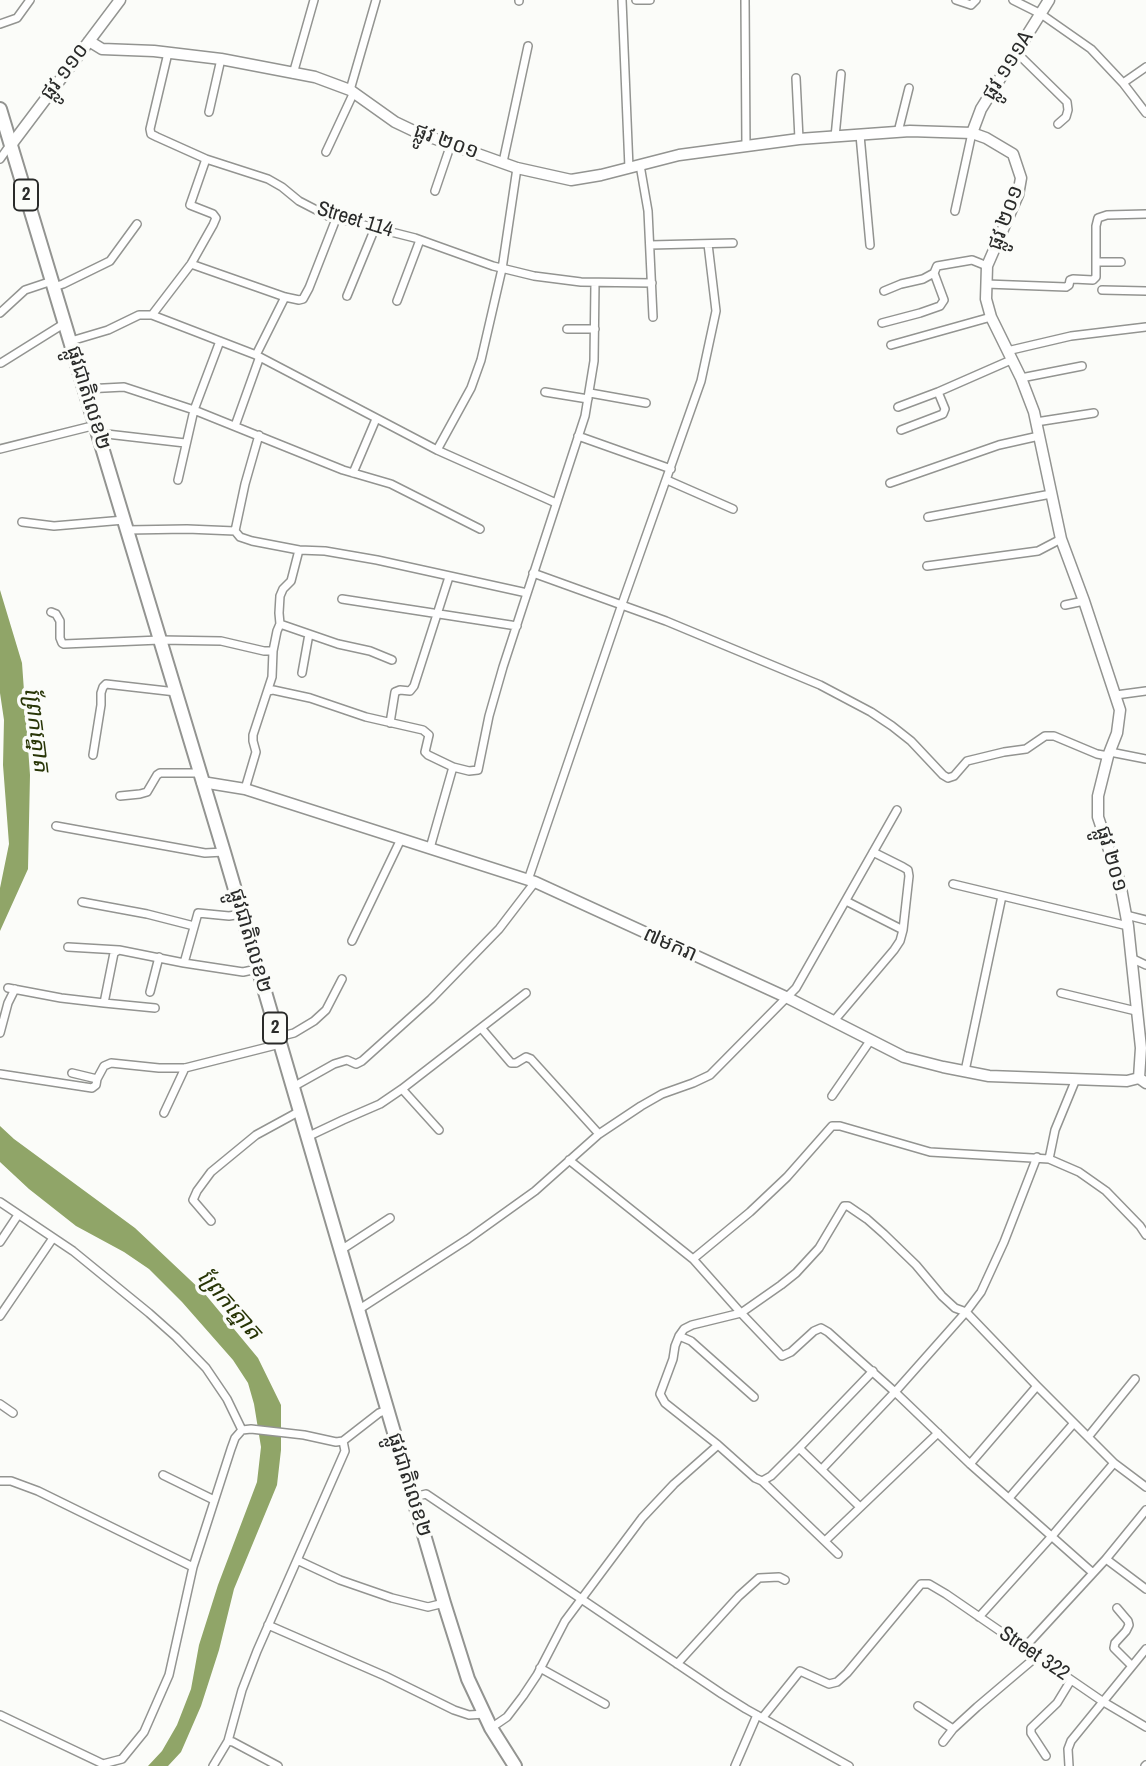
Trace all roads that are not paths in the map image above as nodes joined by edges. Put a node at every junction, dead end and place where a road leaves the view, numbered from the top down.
1 (30, 0) edge
2 (120, 0) edge
3 (314, 0) edge
4 (376, 0) edge
5 (622, 0) edge
6 (636, 0) edge
7 (650, 0) edge
8 (746, 0) edge
9 (956, 0) edge
10 (976, 0) edge
11 (1013, 0) edge
12 (1049, 0) edge
13 (1041, 14) junction
14 (0, 24) edge
15 (89, 41) junction
16 (528, 46) dead end
17 (1016, 52) junction
18 (168, 53) junction
19 (221, 60) junction
20 (1146, 67) edge
21 (293, 74) junction
22 (841, 74) dead end
23 (796, 78) dead end
24 (1123, 83) junction
25 (909, 88) dead end
26 (352, 91) junction
27 (0, 109) edge
28 (209, 112) dead end
29 (1146, 113) edge
30 (1058, 124) dead end
31 (898, 132) junction
32 (972, 134) junction
33 (860, 135) junction
34 (835, 137) junction
35 (799, 139) junction
36 (451, 144) junction
37 (11, 145) junction
38 (747, 147) junction
39 (326, 152) dead end
40 (0, 159) edge
41 (206, 159) junction
42 (503, 162) junction
43 (635, 167) junction
44 (517, 168) junction
45 (435, 191) dead end
46 (955, 211) dead end
47 (1146, 214) edge
48 (336, 219) junction
49 (137, 224) dead end
50 (375, 228) junction
51 (420, 240) junction
52 (733, 243) dead end
53 (708, 244) junction
54 (650, 245) junction
55 (870, 245) dead end
56 (1096, 262) junction
57 (1121, 262) dead end
58 (191, 264) junction
59 (987, 266) junction
60 (502, 269) junction
61 (934, 273) junction
62 (595, 283) junction
63 (652, 283) junction
64 (53, 284) junction
65 (986, 284) junction
66 (1102, 290) dead end
67 (1146, 290) edge
68 (884, 291) dead end
69 (347, 296) dead end
70 (285, 297) junction
71 (397, 301) dead end
72 (0, 313) edge
73 (152, 315) junction
74 (653, 317) dead end
75 (991, 317) junction
76 (65, 323) junction
77 (882, 323) dead end
78 (1146, 327) edge
79 (567, 329) dead end
80 (595, 330) junction
81 (71, 341) junction
82 (220, 341) junction
83 (891, 345) dead end
84 (1009, 355) junction
85 (257, 357) junction
86 (1, 363) edge
87 (1082, 366) dead end
88 (1021, 378) junction
89 (85, 389) junction
90 (545, 391) dead end
91 (938, 392) junction
92 (589, 396) junction
93 (646, 403) dead end
94 (898, 407) dead end
95 (194, 410) junction
96 (1094, 413) dead end
97 (376, 419) junction
98 (1037, 422) junction
99 (235, 426) junction
100 (97, 429) junction
101 (901, 430) dead end
102 (259, 435) junction
103 (578, 436) junction
104 (1040, 436) junction
105 (185, 443) junction
106 (0, 449) edge
107 (437, 450) junction
108 (671, 469) junction
109 (353, 473) junction
110 (178, 480) dead end
111 (667, 480) junction
112 (890, 483) dead end
113 (1051, 494) junction
114 (556, 503) junction
115 (733, 509) dead end
116 (928, 517) dead end
117 (22, 522) dead end
118 (126, 525) junction
119 (480, 529) dead end
120 (234, 531) junction
121 (1060, 539) junction
122 (299, 550) junction
123 (927, 566) dead end
124 (533, 573) junction
125 (449, 577) junction
126 (527, 593) junction
127 (342, 598) dead end
128 (1084, 601) junction
129 (622, 604) junction
130 (1065, 605) dead end
131 (51, 612) dead end
132 (438, 613) junction
133 (280, 625) junction
134 (517, 626) junction
135 (309, 634) junction
136 (160, 640) junction
137 (274, 651) junction
138 (392, 660) dead end
139 (302, 673) dead end
140 (268, 691) junction
141 (1146, 691) edge
142 (176, 692) junction
143 (1115, 695) junction
144 (390, 723) junction
145 (1109, 754) junction
146 (93, 755) dead end
147 (1146, 759) edge
148 (453, 767) junction
149 (201, 778) junction
150 (245, 789) junction
151 (120, 796) dead end
152 (897, 810) dead end
153 (56, 826) dead end
154 (401, 839) junction
155 (429, 848) junction
156 (224, 852) junction
157 (873, 852) junction
158 (531, 881) junction
159 (953, 884) dead end
160 (1002, 896) junction
161 (846, 901) junction
162 (82, 902) dead end
163 (242, 914) junction
164 (1127, 920) junction
165 (1146, 920) edge
166 (194, 926) junction
167 (903, 930) junction
168 (352, 941) dead end
169 (68, 947) dead end
170 (119, 950) junction
171 (159, 957) junction
172 (1130, 958) junction
173 (184, 963) junction
174 (1146, 965) edge
175 (257, 969) junction
176 (342, 979) dead end
177 (150, 992) dead end
178 (526, 993) dead end
179 (1061, 993) dead end
180 (788, 998) junction
181 (104, 1003) junction
182 (155, 1008) dead end
183 (1136, 1011) junction
184 (833, 1022) junction
185 (482, 1029) junction
186 (1142, 1029) edge
187 (0, 1032) edge
188 (279, 1041) junction
189 (870, 1041) junction
190 (185, 1068) junction
191 (965, 1071) junction
192 (72, 1073) dead end
193 (0, 1074) edge
194 (97, 1079) junction
195 (1076, 1079) junction
196 (1143, 1081) edge
197 (293, 1087) junction
198 (402, 1089) junction
199 (832, 1096) dead end
200 (300, 1111) junction
201 (164, 1113) dead end
202 (439, 1130) dead end
203 (599, 1134) junction
204 (307, 1138) junction
205 (1037, 1157) junction
206 (1049, 1159) junction
207 (569, 1160) junction
208 (0, 1202) edge
209 (18, 1215) junction
210 (390, 1218) dead end
211 (211, 1222) dead end
212 (1146, 1235) edge
213 (53, 1238) junction
214 (0, 1242) edge
215 (341, 1250) junction
216 (694, 1259) junction
217 (358, 1310) junction
218 (966, 1312) junction
219 (741, 1313) junction
220 (0, 1316) edge
221 (679, 1336) junction
222 (873, 1371) junction
223 (1135, 1379) dead end
224 (1037, 1386) junction
225 (895, 1392) junction
226 (754, 1397) dead end
227 (0, 1404) edge
228 (387, 1410) junction
229 (13, 1413) dead end
230 (1074, 1423) junction
231 (242, 1430) junction
232 (938, 1433) junction
233 (1088, 1437) junction
234 (343, 1441) junction
235 (718, 1445) junction
236 (799, 1448) junction
237 (1114, 1462) junction
238 (970, 1464) junction
239 (822, 1469) junction
240 (163, 1475) dead end
241 (0, 1481) edge
242 (762, 1481) junction
243 (1146, 1487) edge
244 (414, 1497) junction
245 (1009, 1498) junction
246 (214, 1500) junction
247 (860, 1507) junction
248 (1146, 1510) edge
249 (1052, 1536) junction
250 (825, 1541) junction
251 (838, 1554) dead end
252 (1106, 1559) junction
253 (296, 1560) junction
254 (193, 1567) junction
255 (1093, 1573) junction
256 (785, 1580) dead end
257 (1146, 1589) edge
258 (581, 1599) junction
259 (444, 1603) junction
260 (1117, 1608) dead end
261 (979, 1617) junction
262 (268, 1625) junction
263 (1024, 1648) junction
264 (1146, 1649) edge
265 (1036, 1657) junction
266 (677, 1664) junction
267 (1132, 1666) junction
268 (540, 1668) junction
269 (1071, 1680) junction
270 (1102, 1701) junction
271 (605, 1704) dead end
272 (918, 1706) dead end
273 (0, 1714) edge
274 (485, 1714) junction
275 (760, 1716) junction
276 (491, 1727) junction
277 (1146, 1727) edge
278 (953, 1729) junction
279 (228, 1741) junction
280 (943, 1742) dead end
281 (1046, 1756) dead end
282 (213, 1766) edge
283 (278, 1766) edge
284 (515, 1766) edge
285 (735, 1766) edge
286 (849, 1766) edge
287 (1069, 1766) edge

1 - 14 street
2 - 15 street, ផ្លូវ ១១០
3 - 21 street
4 - 26 street
5 - 43 street
6 - 7 street
8 - 38 street
9 - 10 street
11 - 13 street
12 - 13 street, ផ្លូវ ១១១A
13 - 17 street, ផ្លូវ ១១១A
13 - 24 street
15 - 18 street, ផ្លូវ ២០១
15 - 37 street, ផ្លូវ ១១០
16 - 42 street
17 - 30 street
17 - 32 street, ផ្លូវ ១១១A
18 - 19 street, ផ្លូវ ២០១
18 - 41 street, Street 114
19 - 21 street, ផ្លូវ ២០១
19 - 28 street
20 - 24 street
21 - 26 street, ផ្លូវ ២០១
22 - 34 street
23 - 35 street
24 - 29 street
25 - 31 street
26 - 36 street, ផ្លូវ ២០១
26 - 39 street
27 - 37 highway, ផ្លូវជាតិលេខ២ / 2
31 - 32 street, ផ្លូវ ២០១
31 - 33 street, ផ្លូវ ២០១
32 - 46 street
32 - 59 street, ផ្លូវ ២០១
33 - 34 street, ផ្លូវ ២០១
33 - 55 street
34 - 35 street, ផ្លូវ ២០១
35 - 38 street, ផ្លូវ ២០១
36 - 42 street, ផ្លូវ ២០១
36 - 45 street
37 - 40 street
37 - 64 highway, ផ្លូវជាតិលេខ២ / 2
38 - 43 street, ផ្លូវ ២០១
41 - 48 street, Street 114
41 - 58 street
42 - 44 street, ផ្លូវ ២០១
43 - 44 street, ផ្លូវ ២០១
43 - 54 street
44 - 60 street
47 - 56 street
48 - 50 street, Street 114
48 - 70 street
49 - 64 street
50 - 51 street, Street 114
50 - 69 street
51 - 60 street, Street 114
51 - 71 street
52 - 53 street
53 - 54 street
53 - 108 street
54 - 63 street
56 - 57 street
56 - 65 street
58 - 70 street
58 - 73 street
59 - 61 street
59 - 65 street, ផ្លូវ ២០១
60 - 62 street, Street 114
60 - 107 street
61 - 68 street
61 - 77 street
62 - 63 street, Street 114
62 - 80 street
63 - 74 street
64 - 72 street
64 - 76 highway, ផ្លូវជាតិលេខ២ / 2
65 - 75 street, ផ្លូវ ២០១
66 - 67 street
70 - 85 street
73 - 81 street
73 - 82 street
75 - 83 street
75 - 84 street, ផ្លូវ ២០១
76 - 81 highway, ផ្លូវជាតិលេខ២ / 2
76 - 86 street
78 - 84 street
79 - 80 street
80 - 92 street
81 - 89 highway, ផ្លូវជាតិលេខ២ / 2
82 - 85 street
82 - 95 street
84 - 88 street, ផ្លូវ ២០១
84 - 91 street
85 - 97 street
85 - 99 street
87 - 88 street
88 - 98 street, ផ្លូវ ២០១
89 - 95 street
89 - 100 highway, ផ្លូវជាតិលេខ២ / 2
90 - 92 street
91 - 94 street
91 - 101 street
92 - 93 street
92 - 103 street
95 - 99 street
95 - 105 street
96 - 98 street
97 - 107 street
97 - 109 street
98 - 104 street, ផ្លូវ ២០១
99 - 102 street
100 - 105 street
100 - 106 street
100 - 118 highway, ផ្លូវជាតិលេខ២ / 2
102 - 109 street
102 - 120 street
103 - 108 street
103 - 114 street
104 - 112 street
104 - 113 street, ផ្លូវ ២០១
105 - 110 street
107 - 114 street
108 - 111 street
109 - 119 street
111 - 115 street
111 - 129 street
113 - 116 street
113 - 121 street, ផ្លូវ ២០១
114 - 124 street
117 - 118 street
118 - 120 street
118 - 136 highway, ផ្លូវជាតិលេខ២ / 2
120 - 122 street
121 - 123 street
121 - 128 street, ផ្លូវ ២០១
122 - 125 street
122 - 133 street
124 - 126 street
124 - 129 street
125 - 126 street
125 - 132 street
126 - 134 street
127 - 132 street
128 - 130 street
128 - 143 street, ផ្លូវ ២០១
129 - 145 street
129 - 158 street
131 - 136 street
132 - 134 street
132 - 144 street
133 - 135 street
133 - 137 street
134 - 148 street
135 - 138 street
135 - 139 street
136 - 137 street
136 - 142 highway, ផ្លូវជាតិលេខ២ / 2
137 - 140 street
140 - 144 street
140 - 150 street
141 - 143 street
142 - 146 street
142 - 149 highway, ផ្លូវជាតិលេខ២ / 2
143 - 145 street, ផ្លូវ ២០១
144 - 148 street
145 - 147 street
145 - 164 street, ផ្លូវ ២០១
148 - 155 street
149 - 150 street, ៧មករា
149 - 151 street
149 - 156 highway, ផ្លូវជាតិលេខ២ / 2
150 - 154 street, ៧មករា
152 - 157 street
153 - 156 street
154 - 155 street, ៧មករា
154 - 168 street
155 - 158 street, ៧មករា
156 - 163 highway, ផ្លូវជាតិលេខ២ / 2
157 - 161 street
157 - 167 street
158 - 180 street, ៧មករា
158 - 197 street
159 - 160 street
160 - 164 street
160 - 191 street
161 - 167 street
161 - 180 street
162 - 166 street
163 - 166 street
163 - 175 highway, ផ្លូវជាតិលេខ២ / 2
164 - 165 street
164 - 172 street, ផ្លូវ ២០១
166 - 173 street
167 - 184 street
169 - 170 street
170 - 171 street
170 - 181 street
171 - 173 street
171 - 177 street
172 - 174 street
172 - 183 street, ផ្លូវ ២០១
173 - 175 street
175 - 188 highway, ផ្លូវជាតិលេខ២ / 2
176 - 188 street
178 - 185 street
179 - 183 street
180 - 184 street, ៧មករា
180 - 203 street
181 - 182 street
181 - 187 street
183 - 186 street, ផ្លូវ ២០១
184 - 189 street, ៧មករា
185 - 198 street
185 - 203 street
186 - 196 street, ផ្លូវ ២០១
188 - 190 street
188 - 197 highway, ផ្លូវជាតិលេខ២ / 2
189 - 191 street, ៧មករា
189 - 199 street
190 - 194 street
190 - 201 street
191 - 195 street, ៧មករា
192 - 194 street
193 - 194 street
195 - 196 street, ៧មករា
195 - 206 street
197 - 200 highway, ផ្លូវជាតិលេខ២ / 2
198 - 202 street
198 - 204 street
200 - 204 highway, ផ្លូវជាតិលេខ២ / 2
200 - 211 street
203 - 207 street
204 - 215 highway, ផ្លូវជាតិលេខ២ / 2
205 - 206 street
205 - 216 street
205 - 218 street
206 - 212 street
207 - 216 street
207 - 217 street
208 - 209 street
209 - 213 street
209 - 214 street
210 - 215 street
213 - 220 street
213 - 231 street
215 - 217 highway, ផ្លូវជាតិលេខ២ / 2
216 - 219 street
217 - 228 highway, ផ្លូវជាតិលេខ២ / 2
218 - 219 street
218 - 224 street
218 - 225 street
219 - 221 street
219 - 222 street
221 - 226 street
221 - 235 street
222 - 225 street
222 - 236 street
223 - 233 street
224 - 230 street
224 - 238 street
225 - 232 street
225 - 239 street
227 - 229 street
228 - 234 street
228 - 244 highway, ផ្លូវជាតិលេខ២ / 2
230 - 233 street
230 - 245 street
231 - 234 street
231 - 246 street
232 - 238 street
232 - 247 street
233 - 237 street
234 - 253 street
235 - 242 street
235 - 258 street
236 - 239 street
236 - 242 street
237 - 243 street
237 - 249 street
238 - 245 street
239 - 247 street
240 - 246 street
241 - 254 street
242 - 250 street
244 - 258 street
244 - 259 highway, ផ្លូវជាតិលេខ២ / 2
245 - 249 street
246 - 254 street
247 - 250 street
248 - 252 street
249 - 255 street
249 - 261 street
250 - 251 street
252 - 255 street
252 - 257 street
253 - 259 street
253 - 262 street
254 - 273 street
255 - 263 street
256 - 266 street
258 - 266 street
258 - 268 street
259 - 274 highway, ផ្លូវជាតិលេខ២ / 2
260 - 267 street
261 - 263 street, Street 322
261 - 275 street, Street 322
262 - 274 street
262 - 279 street
263 - 265 street, Street 322
264 - 267 street
265 - 269 street, Street 322
265 - 278 street
266 - 275 street
267 - 270 street
268 - 271 street
268 - 276 street
269 - 270 street, Street 322
269 - 281 street
270 - 277 street, Street 322
270 - 287 street
272 - 278 street
274 - 276 highway, ផ្លូវជាតិលេខ២ / 2
275 - 285 street
275 - 286 street
276 - 284 highway, ផ្លូវជាតិលេខ២ / 2
278 - 280 street
279 - 282 street
279 - 283 street

